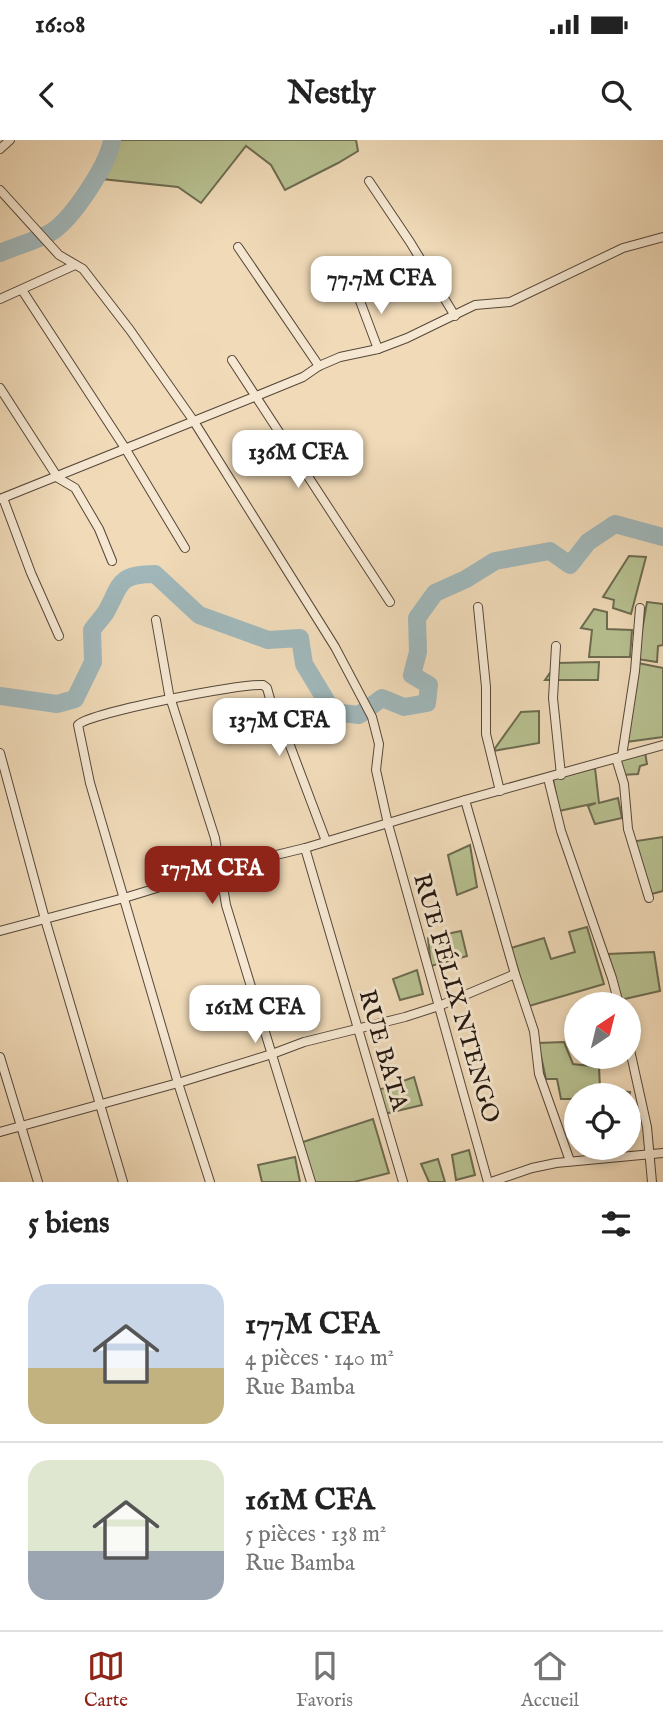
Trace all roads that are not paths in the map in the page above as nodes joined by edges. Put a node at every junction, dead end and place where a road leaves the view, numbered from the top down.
1 (10, 140) edge
2 (0, 149) edge
3 (369, 181) dead end
4 (0, 190) edge
5 (663, 237) edge
6 (238, 247) dead end
7 (75, 265) junction
8 (22, 290) junction
9 (357, 293) dead end
10 (0, 299) edge
11 (455, 316) junction
12 (378, 349) junction
13 (232, 360) dead end
14 (319, 366) junction
15 (0, 388) edge
16 (254, 397) junction
17 (193, 420) junction
18 (125, 448) junction
19 (58, 478) junction
20 (1, 499) edge
21 (185, 548) dead end
22 (112, 561) dead end
23 (390, 602) dead end
24 (478, 607) dead end
25 (640, 608) dead end
26 (156, 620) dead end
27 (59, 636) dead end
28 (556, 646) dead end
29 (171, 699) junction
30 (663, 745) edge
31 (0, 753) edge
32 (619, 757) junction
33 (561, 775) junction
34 (548, 778) junction
35 (500, 791) junction
36 (465, 800) junction
37 (388, 824) junction
38 (326, 841) junction
39 (305, 848) junction
40 (219, 869) junction
41 (124, 898) junction
42 (649, 898) dead end
43 (46, 919) junction
44 (0, 931) edge
45 (515, 974) junction
46 (615, 992) edge
47 (439, 1006) junction
48 (358, 1029) junction
49 (272, 1055) junction
50 (0, 1057) edge
51 (635, 1069) edge
52 (178, 1083) junction
53 (100, 1104) junction
54 (21, 1125) junction
55 (0, 1132) edge
56 (663, 1153) edge
57 (650, 1156) junction
58 (570, 1161) junction
59 (38, 1182) edge
60 (123, 1182) edge
61 (210, 1182) edge
62 (311, 1182) edge
63 (402, 1182) edge
64 (490, 1182) edge
65 (652, 1182) edge

1 - 2 street
3 - 11 street
4 - 7 street, RUE FÉLIX NTENGO
5 - 11 street
6 - 14 street
7 - 8 street
7 - 17 street, RUE FÉLIX NTENGO
8 - 10 street
8 - 18 street
9 - 12 street
11 - 12 street
12 - 14 street
13 - 16 street
14 - 16 street
15 - 19 street
16 - 17 street
16 - 23 street
17 - 18 street
17 - 37 street, RUE FÉLIX NTENGO
18 - 19 street
18 - 21 street
19 - 20 street
19 - 22 street
20 - 27 street
24 - 35 street
25 - 32 street
26 - 29 street
28 - 33 street
29 - 38 street
29 - 40 street
29 - 41 street
30 - 32 street
31 - 43 street
32 - 33 street
32 - 42 street
33 - 34 street
34 - 35 street
34 - 46 street
35 - 36 street
36 - 37 street
36 - 45 street
37 - 38 street
37 - 47 street, RUE FÉLIX NTENGO
38 - 39 street
39 - 40 street
39 - 48 street, RUE BATA
40 - 41 street
40 - 49 street
41 - 43 street
41 - 52 street
43 - 44 street
43 - 53 street
45 - 47 street
45 - 58 street
47 - 48 street
47 - 64 street, RUE FÉLIX NTENGO
48 - 49 street
48 - 63 street, RUE BATA
49 - 52 street
49 - 62 street
50 - 54 street
51 - 57 street
52 - 53 street
52 - 61 street
53 - 54 street
53 - 60 street
54 - 55 street
54 - 59 street
56 - 57 street
57 - 58 street
57 - 65 street
58 - 64 street

